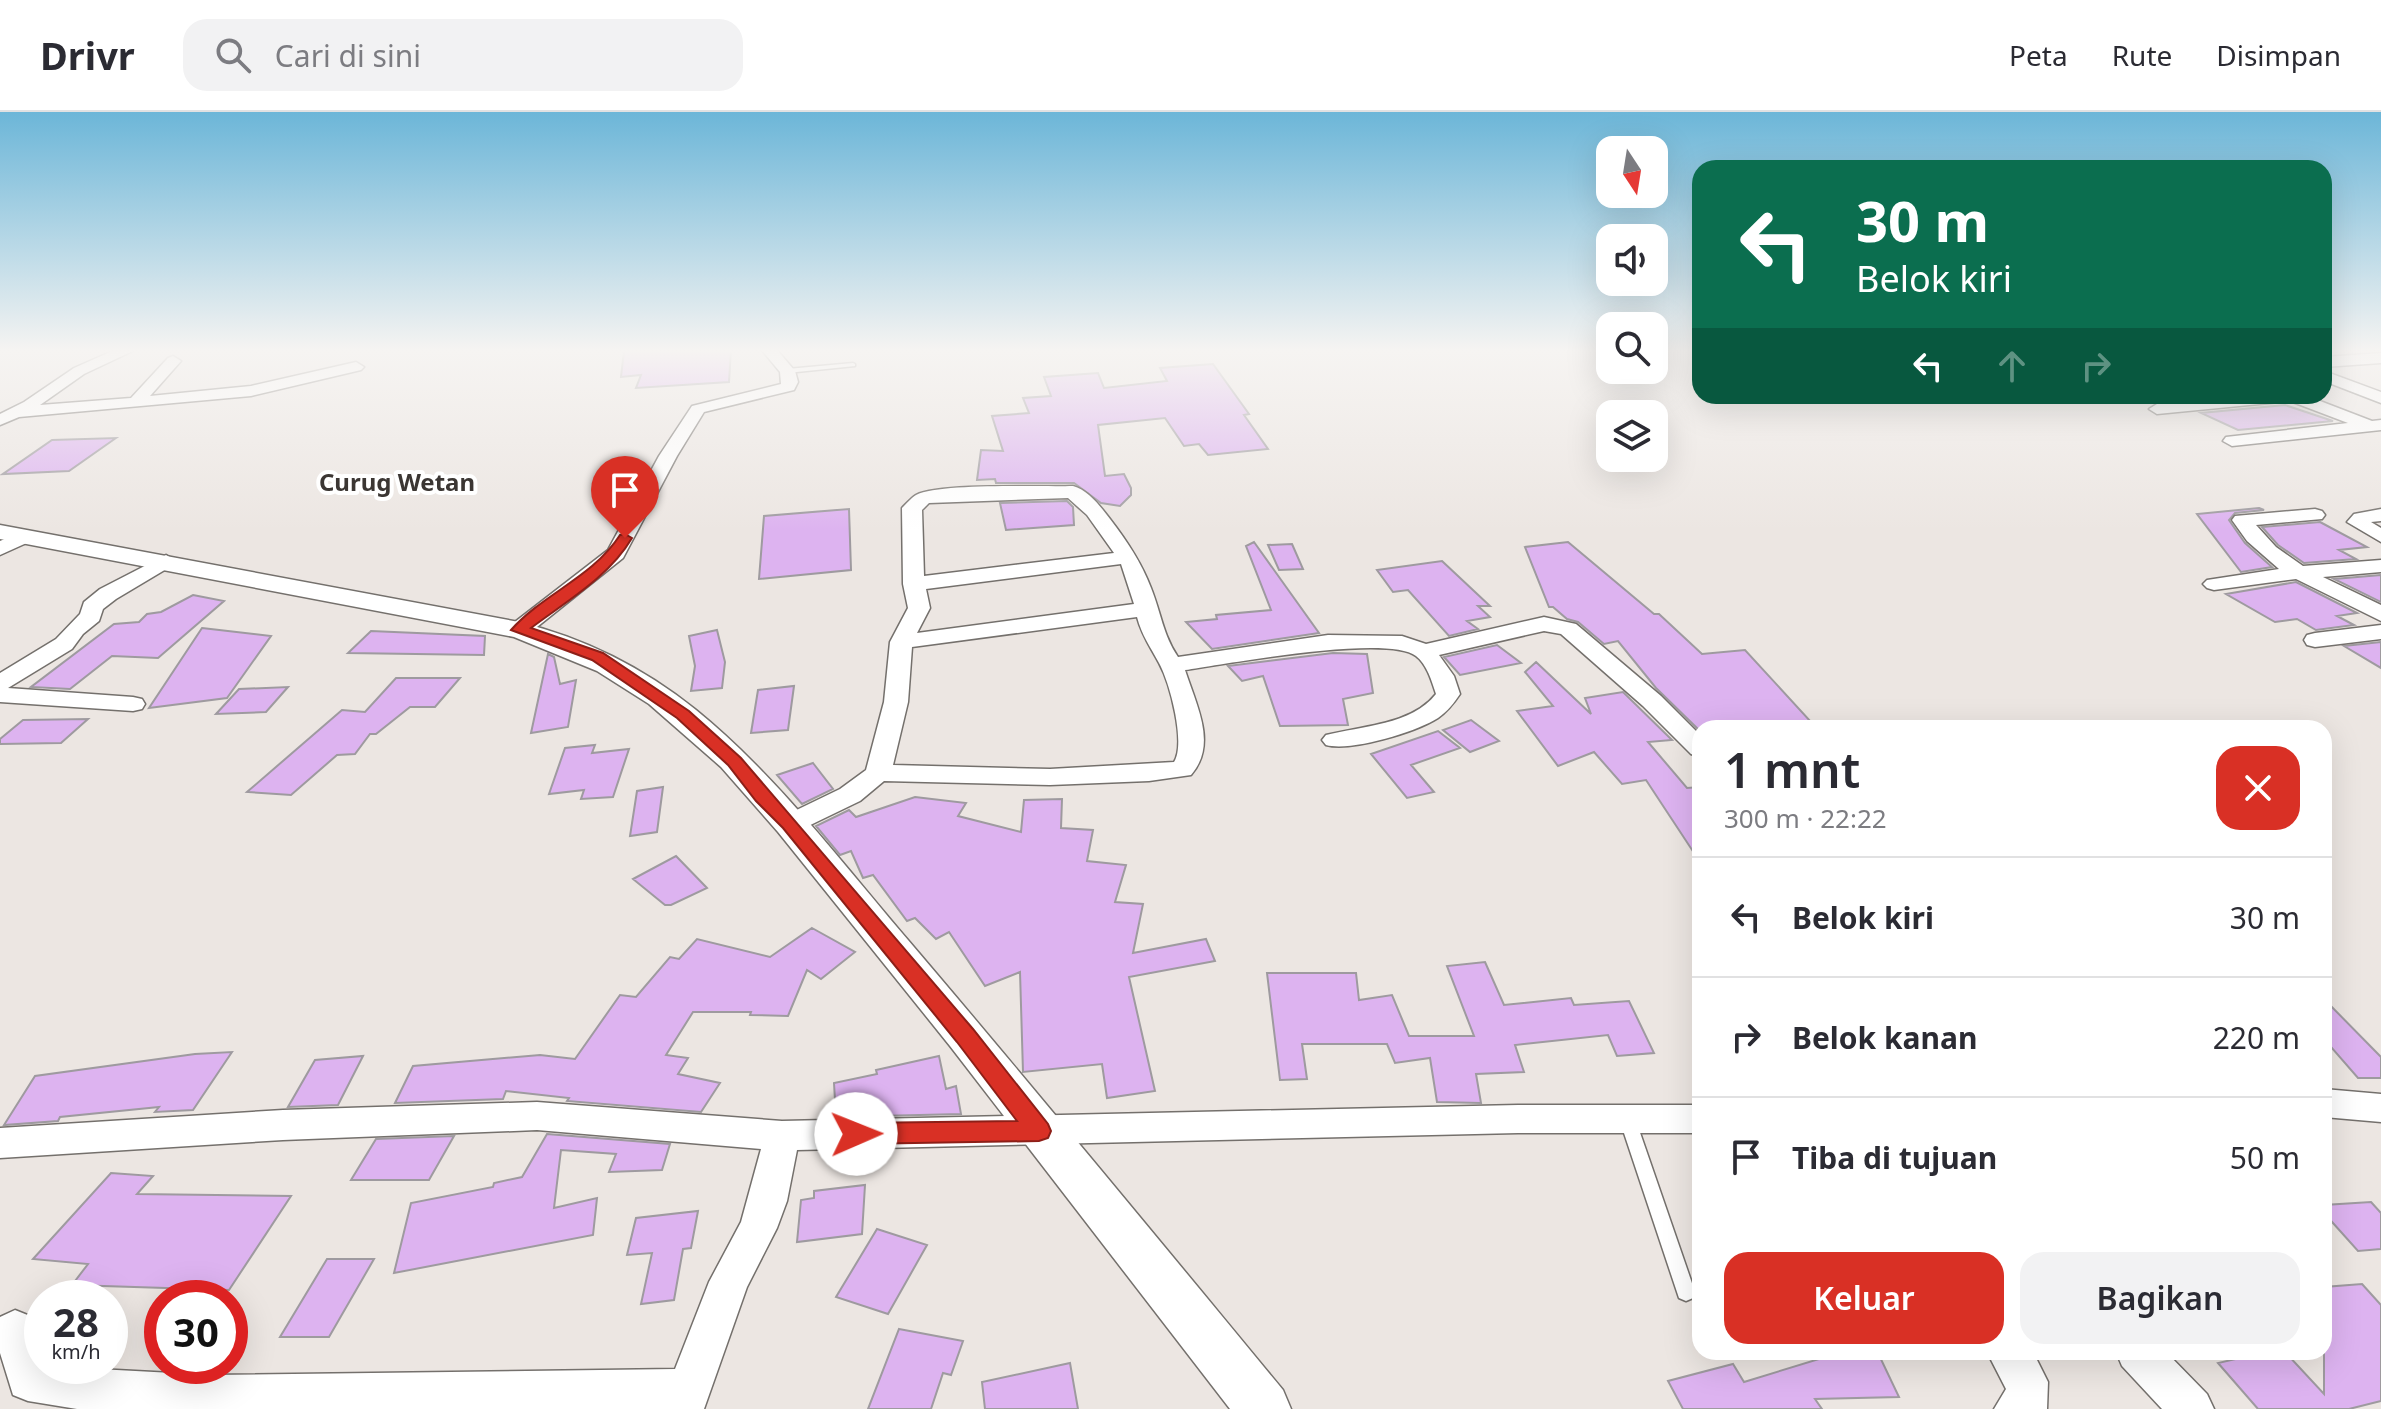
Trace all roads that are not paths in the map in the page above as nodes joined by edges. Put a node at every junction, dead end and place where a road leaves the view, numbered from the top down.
1 (22, 410) edge
2 (47, 410) edge
3 (698, 410) edge
4 (2330, 410) edge
5 (18, 412) junction
6 (0, 420) edge
7 (2378, 427) edge
8 (2232, 441) dead end
9 (2315, 515) dead end
10 (2381, 515) edge
11 (2381, 536) edge
12 (8, 540) edge
13 (1128, 557) junction
14 (166, 561) junction
15 (2381, 566) edge
16 (2301, 572) junction
17 (914, 584) junction
18 (2214, 584) dead end
19 (1145, 609) junction
20 (2381, 614) edge
21 (519, 630) junction
22 (2381, 632) edge
23 (2315, 640) dead end
24 (901, 642) junction
25 (1425, 651) junction
26 (1172, 665) junction
27 (0, 683) edge
28 (0, 695) edge
29 (133, 704) dead end
30 (1335, 740) dead end
31 (1692, 741) edge
32 (878, 773) junction
33 (790, 824) junction
34 (2332, 1104) edge
35 (2381, 1108) edge
36 (1692, 1119) edge
37 (1628, 1121) junction
38 (1039, 1131) junction
39 (782, 1136) junction
40 (0, 1143) edge
41 (1686, 1292) dead end
42 (15, 1330) dead end
43 (2014, 1360) edge
44 (2145, 1360) edge
45 (685, 1399) edge
46 (1264, 1409) edge
47 (2016, 1409) edge
48 (2192, 1409) edge

1 - 5 street
2 - 5 street
3 - 21 street
4 - 7 street
5 - 6 street
7 - 8 street
9 - 16 street
10 - 11 street
12 - 14 street
13 - 17 street
13 - 17 street
13 - 19 street
14 - 21 street
14 - 27 street
15 - 16 street
16 - 18 street
16 - 20 street
17 - 24 street
19 - 24 street
19 - 26 street
21 - 33 street
22 - 23 street
24 - 32 street
25 - 26 street
25 - 30 street
25 - 31 street
26 - 32 street
28 - 29 street
32 - 33 street
33 - 38 street
34 - 35 street
36 - 37 street
37 - 38 street
37 - 41 lane
38 - 39 street
38 - 46 street
39 - 40 street
39 - 45 street
42 - 45 street
43 - 47 street
44 - 48 street

